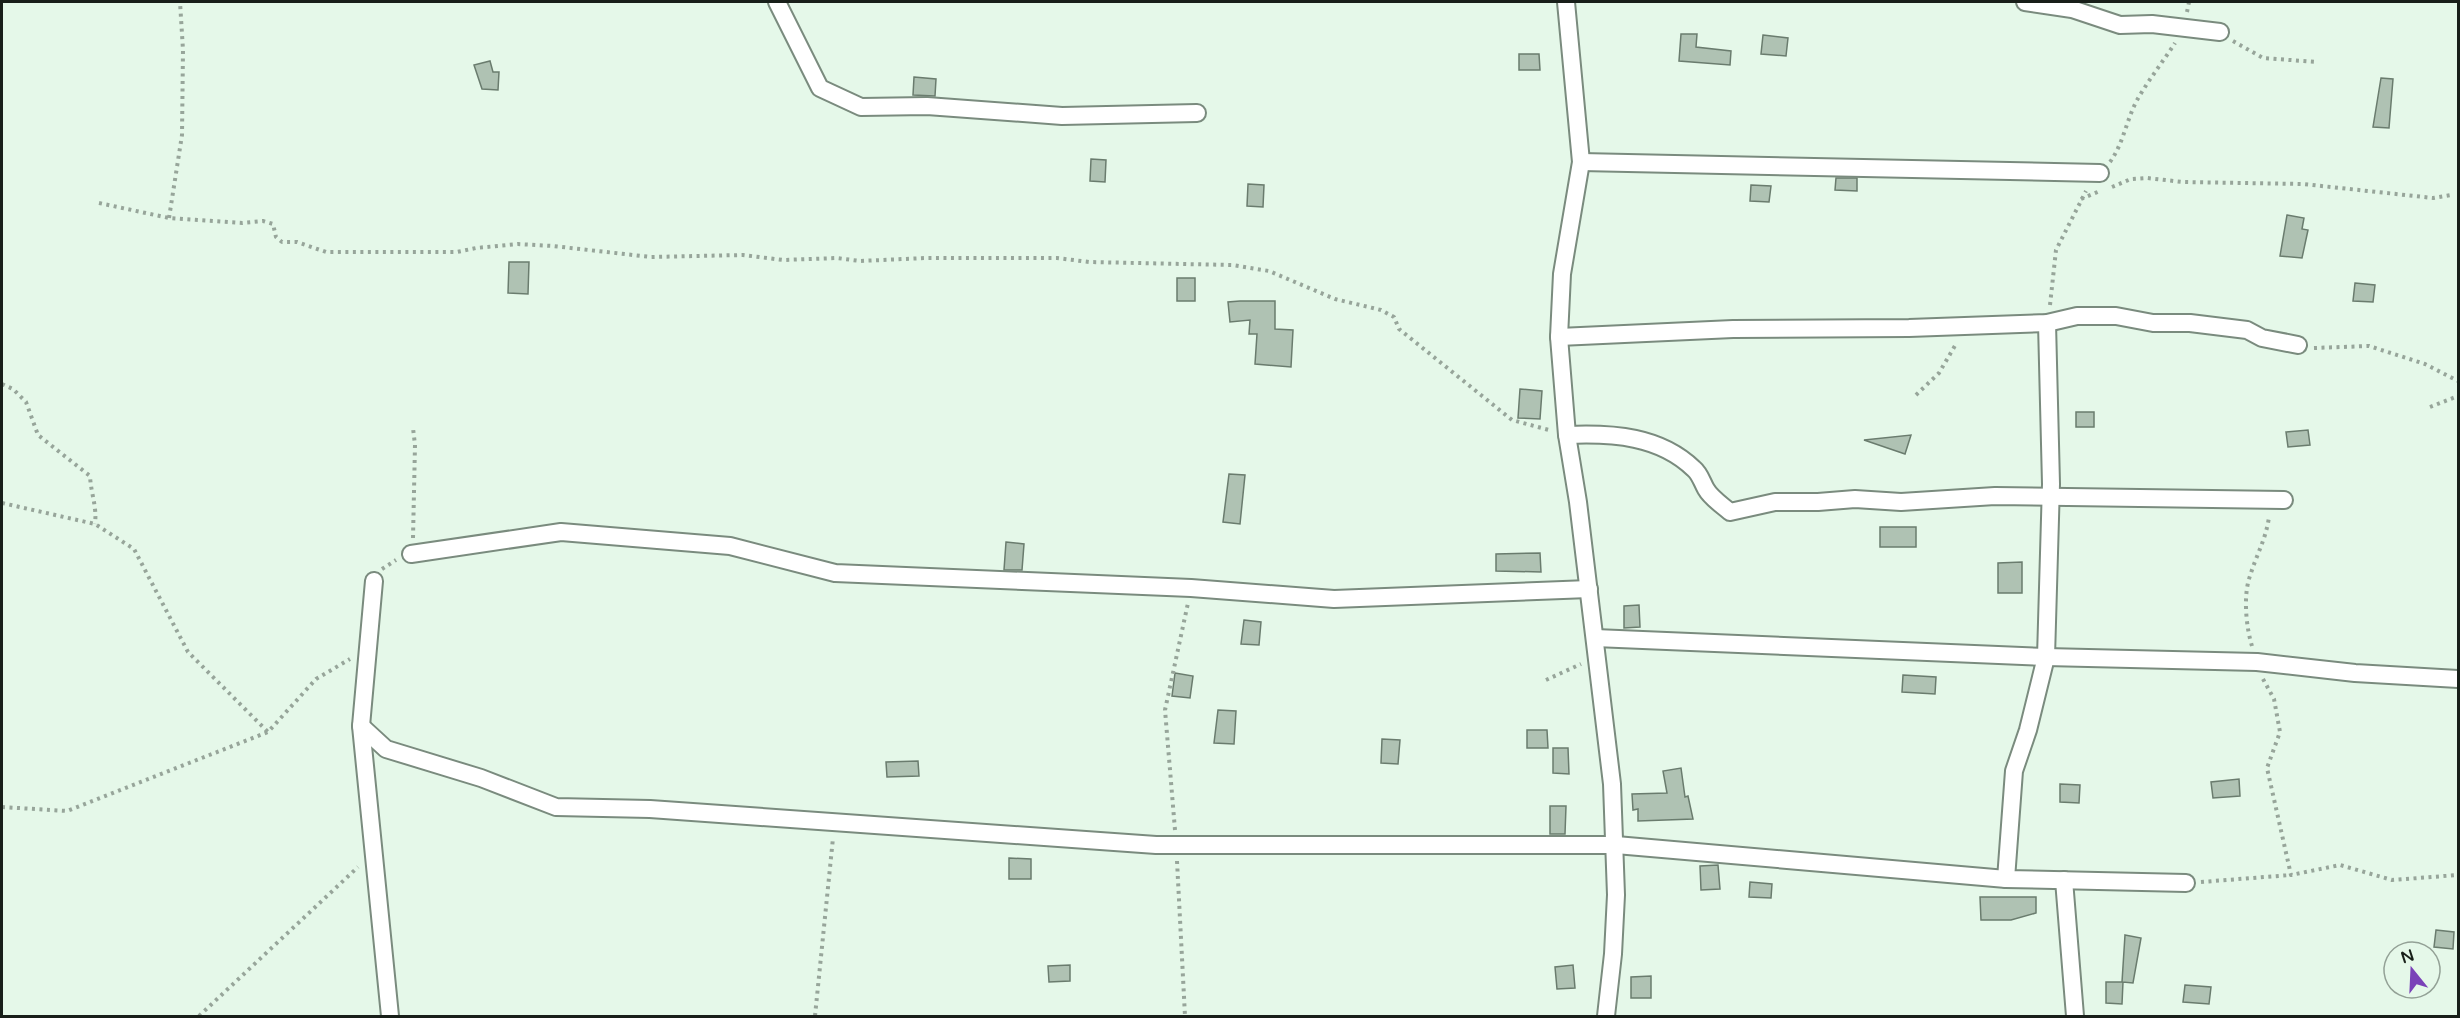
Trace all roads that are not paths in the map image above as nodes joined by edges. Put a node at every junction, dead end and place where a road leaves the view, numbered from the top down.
1 (777, 2) edge
2 (1566, 2) edge
3 (2025, 2) edge
4 (2220, 32) road end
5 (1197, 113) dead end
6 (1581, 162) junction
7 (2100, 173) dead end
8 (2047, 323) junction
9 (1559, 337) junction
10 (2298, 345) road end
11 (1567, 435) junction
12 (2050, 498) junction
13 (2278, 500) road end
14 (411, 554) road end
15 (374, 581) road end
16 (1589, 589) junction
17 (1595, 638) junction
18 (2046, 657) junction
19 (2458, 680) edge
20 (361, 726) junction
21 (1616, 845) junction
22 (2006, 879) junction
23 (2064, 880) junction
24 (2186, 883) road end
25 (390, 1017) edge
26 (1606, 1017) edge
27 (2075, 1017) edge

1 - 5 street
2 - 6 street
3 - 4 street
6 - 7 street
6 - 9 street
8 - 9 street
8 - 10 street
8 - 12 street
9 - 11 street
11 - 12 street
11 - 16 street
12 - 13 street
12 - 18 street
14 - 16 street
15 - 20 street
16 - 17 street
17 - 18 street
17 - 21 street
18 - 19 street
18 - 22 street
20 - 21 street
20 - 25 street
21 - 22 street
21 - 26 street
22 - 23 street
23 - 24 street
23 - 27 street

